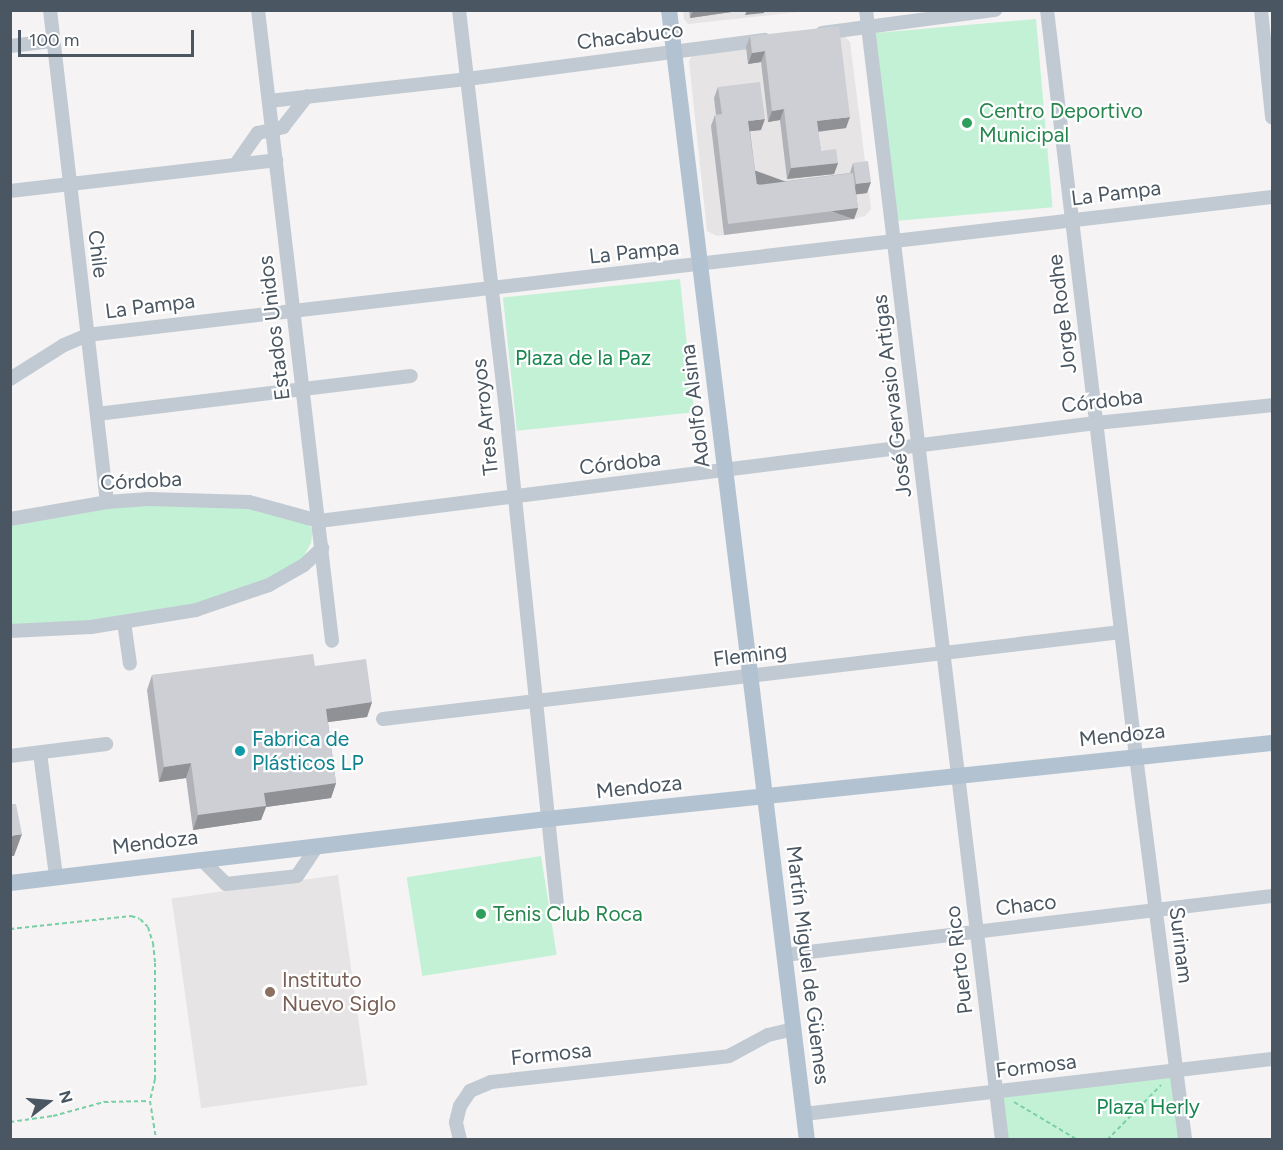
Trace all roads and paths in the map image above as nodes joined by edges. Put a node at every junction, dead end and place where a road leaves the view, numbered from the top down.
1 (50, 10) edge
2 (258, 10) edge
3 (459, 10) edge
4 (669, 10) edge
5 (867, 10) edge
6 (995, 10) edge
7 (1047, 10) edge
8 (1261, 10) edge
9 (868, 27) junction
10 (811, 34) edge
11 (777, 38) edge
12 (53, 41) junction
13 (10, 46) edge
14 (674, 52) junction
15 (467, 79) junction
16 (306, 96) junction
17 (268, 100) junction
18 (1272, 117) edge
19 (272, 130) junction
20 (276, 160) junction
21 (236, 164) junction
22 (68, 184) junction
23 (10, 191) edge
24 (1272, 197) edge
25 (1072, 220) junction
26 (894, 241) junction
27 (700, 265) junction
28 (491, 288) junction
29 (293, 309) junction
30 (87, 335) junction
31 (411, 376) dead end
32 (10, 379) edge
33 (303, 390) junction
34 (1272, 405) edge
35 (97, 414) junction
36 (1096, 423) junction
37 (919, 446) junction
38 (725, 471) junction
39 (514, 496) junction
40 (107, 502) junction
41 (10, 519) edge
42 (319, 521) junction
43 (322, 548) junction
44 (124, 622) junction
45 (10, 631) edge
46 (1121, 632) junction
47 (332, 641) dead end
48 (945, 653) junction
49 (130, 664) dead end
50 (750, 676) junction
51 (534, 700) junction
52 (383, 719) dead end
53 (1272, 743) edge
54 (106, 744) dead end
55 (40, 753) junction
56 (10, 756) edge
57 (1136, 756) junction
58 (958, 776) junction
59 (764, 796) junction
60 (547, 819) junction
61 (317, 846) junction
62 (201, 859) junction
63 (56, 878) junction
64 (10, 883) edge
65 (1272, 896) edge
66 (558, 901) dead end
67 (1155, 910) junction
68 (10, 929) edge
69 (976, 932) junction
70 (784, 955) junction
71 (793, 1029) junction
72 (1272, 1059) edge
73 (1176, 1071) junction
74 (996, 1092) junction
75 (150, 1101) junction
76 (804, 1114) junction
77 (10, 1122) edge
78 (156, 1140) edge
79 (460, 1140) edge
80 (807, 1140) edge
81 (1002, 1140) edge
82 (1078, 1140) edge
83 (1107, 1140) edge
84 (1185, 1140) edge

1 - 12 street, Chile
2 - 17 street, Estados Unidos
3 - 15 street, Tres Arroyos
4 - 14 main road, Adolfo Alsina
5 - 9 street, José Gervasio Artigas
6 - 9 street
7 - 25 street, Jorge Rodhe
8 - 18 street
9 - 10 street
9 - 26 street, José Gervasio Artigas
11 - 14 street, Chacabuco
12 - 13 street
12 - 22 street, Chile
14 - 15 street, Chacabuco
14 - 27 main road, Adolfo Alsina
15 - 16 street, Chacabuco
15 - 28 street, Tres Arroyos
16 - 17 street, Chacabuco
16 - 19 street
17 - 19 street, Estados Unidos
19 - 20 street, Estados Unidos
19 - 21 street
20 - 21 street
20 - 29 street, Estados Unidos
21 - 22 street
22 - 23 street
22 - 30 street, Chile
24 - 25 street, La Pampa
25 - 26 street, La Pampa
25 - 36 street, Jorge Rodhe
26 - 27 street, La Pampa
26 - 37 street, José Gervasio Artigas
27 - 28 street, La Pampa
27 - 38 main road, Adolfo Alsina
28 - 29 street, La Pampa
28 - 39 street, Tres Arroyos
29 - 30 street, La Pampa
29 - 33 street, Estados Unidos
30 - 32 street, La Pampa
30 - 35 street, Chile
31 - 33 street
33 - 35 street
33 - 42 street, Estados Unidos
34 - 36 street, Córdoba
35 - 40 street, Chile
36 - 37 street, Córdoba
36 - 46 street, Jorge Rodhe
37 - 38 street, Córdoba
37 - 48 street, José Gervasio Artigas
38 - 39 street, Córdoba
38 - 50 main road, Adolfo Alsina
39 - 42 street, Córdoba
39 - 51 street, Tres Arroyos
40 - 41 street, Córdoba
40 - 42 street, Córdoba
42 - 43 street, Estados Unidos
43 - 44 street
43 - 47 street, Estados Unidos
44 - 45 street
44 - 49 street
46 - 48 street, Fleming
46 - 57 street, Jorge Rodhe
48 - 50 street, Fleming
48 - 58 street, José Gervasio Artigas
50 - 51 street, Fleming
50 - 59 main road, Adolfo Alsina
51 - 52 street, Fleming
51 - 60 street, Tres Arroyos
53 - 57 main road, Mendoza
54 - 55 street
55 - 56 street
55 - 63 street
57 - 58 main road, Mendoza
57 - 67 street, Surinam
58 - 59 main road, Mendoza
58 - 69 street, Puerto Rico
59 - 60 main road, Mendoza
59 - 70 main road, Martín Miguel de Güemes
60 - 61 main road, Mendoza
60 - 66 street, Tres Arroyos
61 - 62 main road, Mendoza
61 - 62 street
62 - 63 main road, Mendoza
63 - 64 main road, Mendoza
65 - 67 street, Chaco
67 - 69 street, Chaco
67 - 73 street, Surinam
68 - 75 path
69 - 70 street, Chaco
69 - 74 street, Puerto Rico
70 - 71 main road, Martín Miguel de Güemes
71 - 76 main road, Martín Miguel de Güemes
71 - 79 street, Formosa
72 - 73 street, Formosa
73 - 74 street, Formosa
73 - 83 path
73 - 84 street, Surinam
74 - 76 street, Formosa
74 - 81 street, Puerto Rico
74 - 82 path
75 - 77 path
75 - 78 path
76 - 80 main road, Martín Miguel de Güemes

